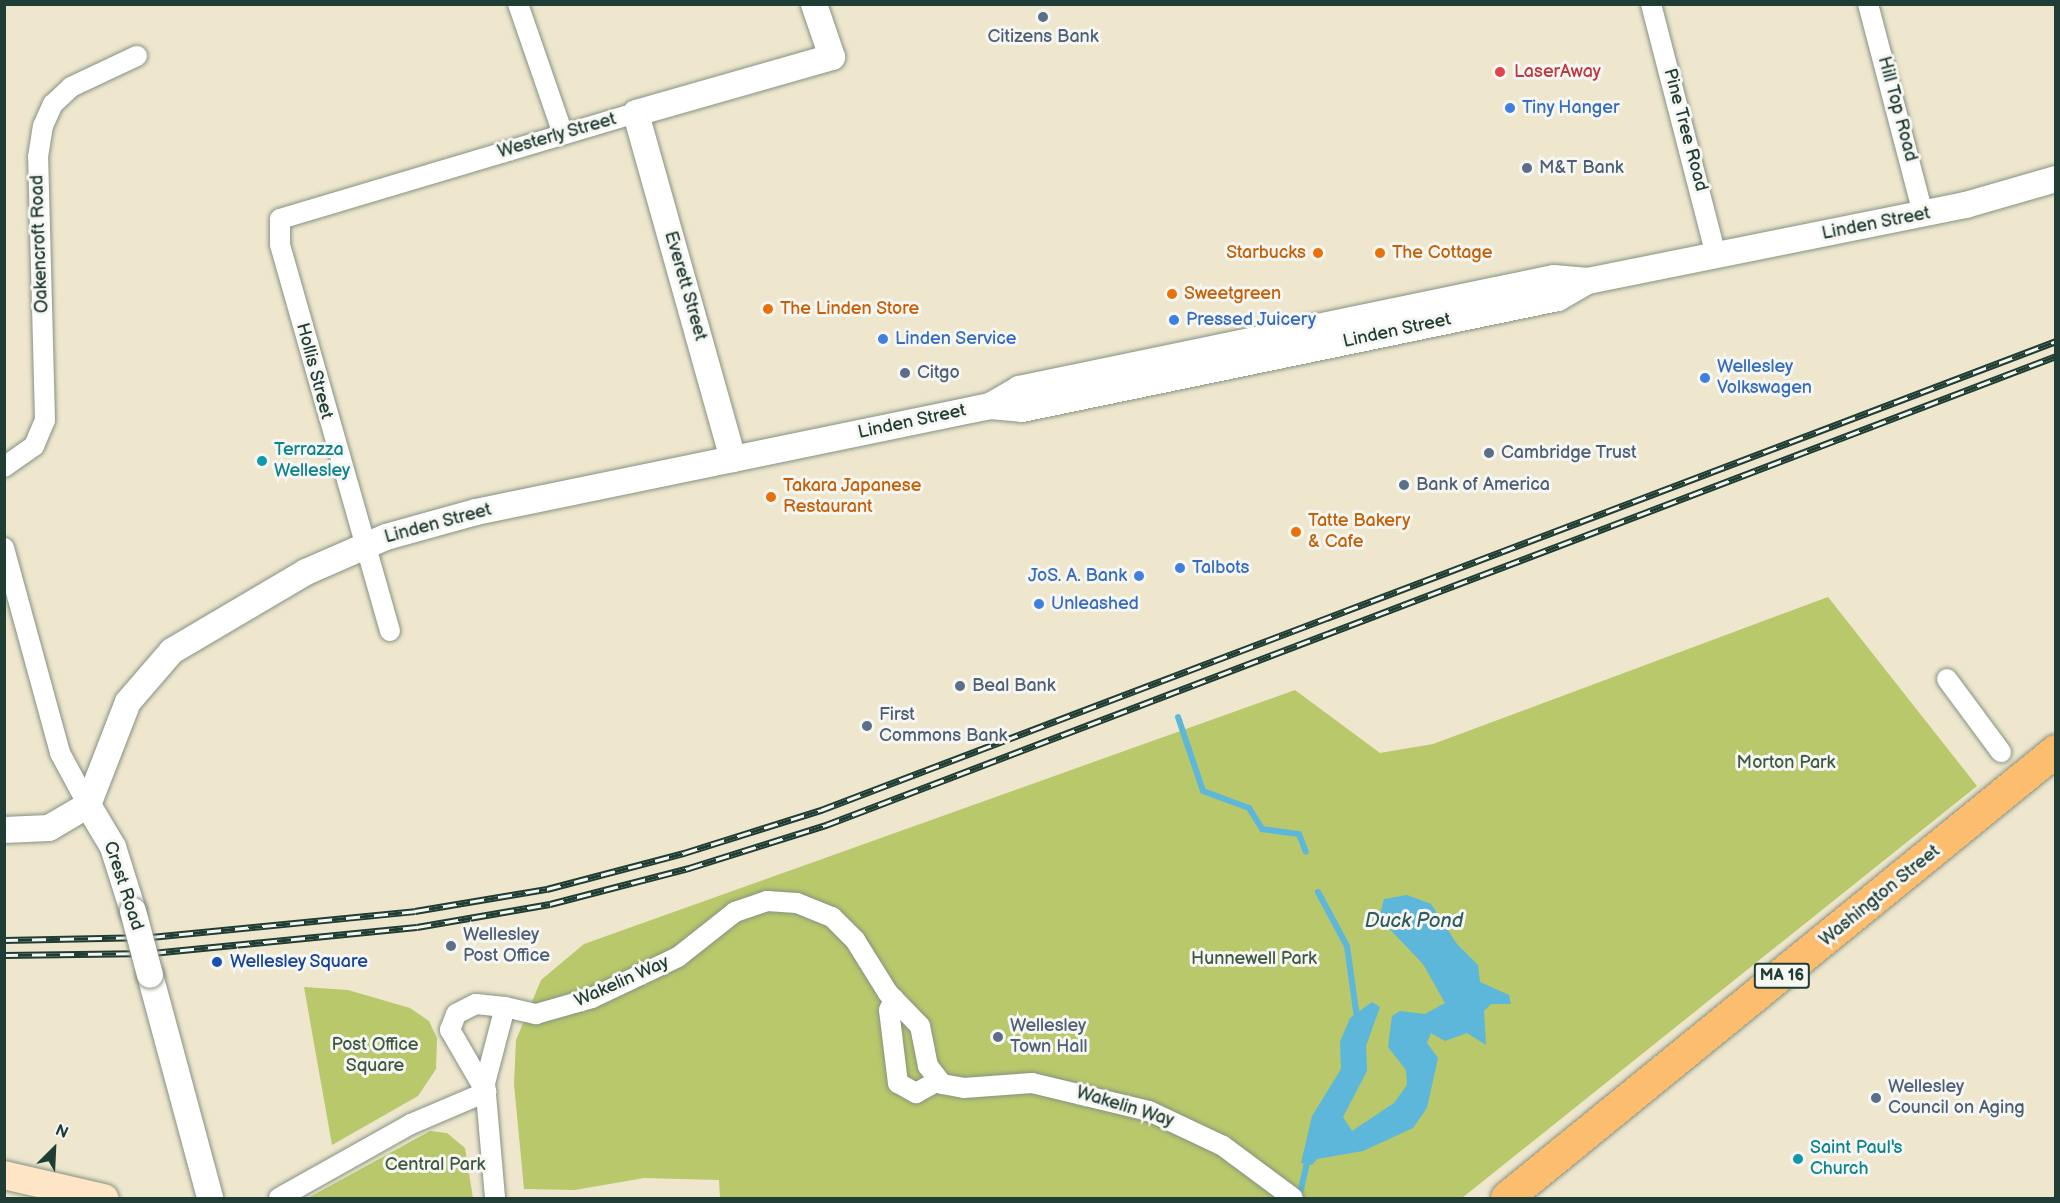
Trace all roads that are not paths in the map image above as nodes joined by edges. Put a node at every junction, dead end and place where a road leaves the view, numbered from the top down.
1 (518, 4) edge
2 (814, 4) edge
3 (1651, 4) edge
4 (1868, 4) edge
5 (137, 56) dead end
6 (636, 113) junction
7 (563, 134) junction
8 (2055, 179) edge
9 (283, 214) joint
10 (1923, 214) junction
11 (1716, 255) junction
12 (733, 459) junction
13 (4, 467) edge
14 (364, 545) junction
15 (4, 548) edge
16 (390, 631) dead end
17 (1947, 679) dead end
18 (2055, 751) edge
19 (2001, 752) dead end
20 (88, 805) junction
21 (4, 830) edge
22 (894, 999) junction
23 (505, 1007) junction
24 (938, 1081) junction
25 (486, 1092) junction
26 (4, 1175) edge
27 (34, 1191) edge
28 (1291, 1197) edge
29 (104, 1198) edge
30 (210, 1198) edge
31 (279, 1198) edge
32 (495, 1198) edge
33 (1508, 1198) edge

1 - 7 street
2 - 6 street, Westerly Street
3 - 11 street, Pine Tree Road
4 - 10 street, Hill Top Road
5 - 13 street, Oakencroft Road
6 - 7 street, Westerly Street
6 - 12 street, Everett Street
7 - 9 street, Westerly Street
8 - 10 street, Linden Street
9 - 14 street, Hollis Street
10 - 11 street, Linden Street
11 - 12 street, Linden Street
12 - 14 street, Linden Street
14 - 16 street, Hollis Street
14 - 20 street, Linden Street
15 - 20 street, Crest Road
17 - 19 street
18 - 33 main road, Washington Street / MA 16
20 - 21 street
20 - 30 street, Crest Road, bridge
22 - 23 street, Wakelin Way
22 - 24 street, Wakelin Way
22 - 24 street
23 - 25 street
23 - 25 street, Wakelin Way
24 - 28 street, Wakelin Way
25 - 31 street
25 - 32 street
26 - 27 main road
27 - 29 main road

